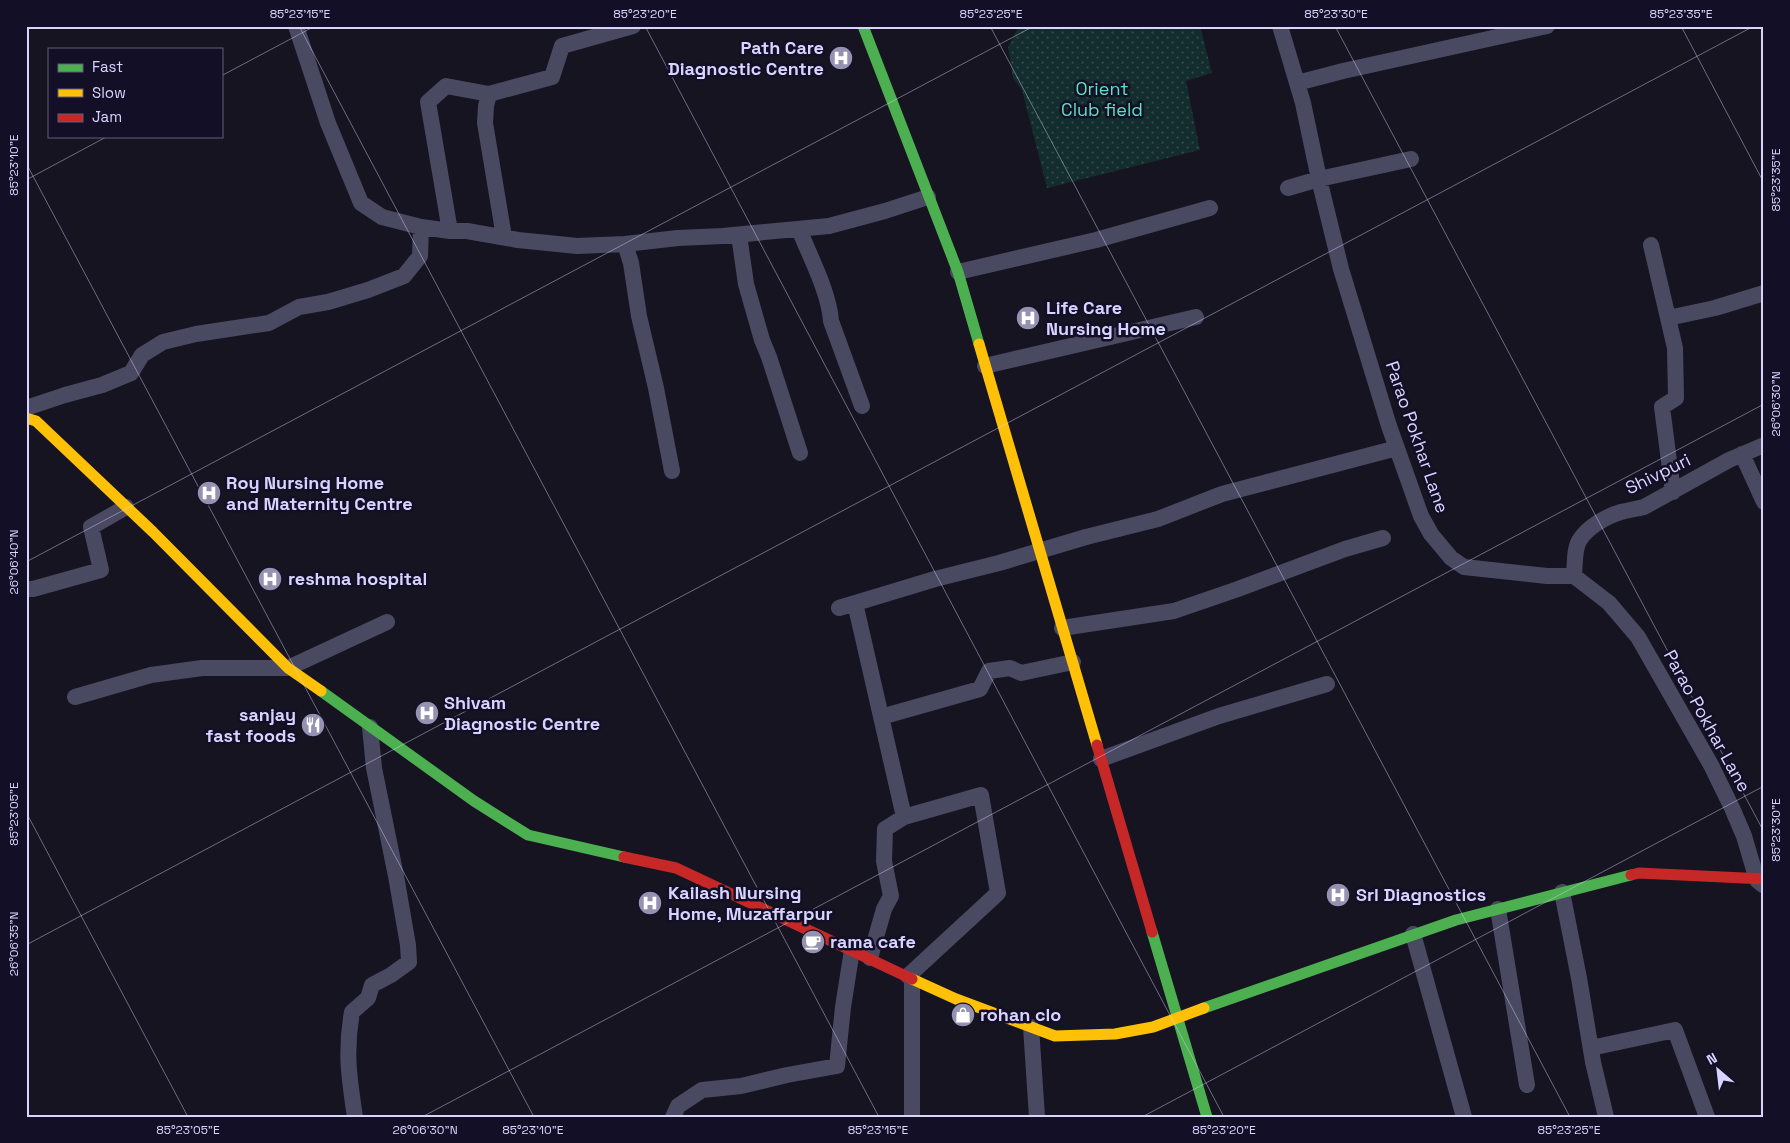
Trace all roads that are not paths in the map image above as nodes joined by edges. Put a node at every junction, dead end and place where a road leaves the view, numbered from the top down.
1 (296, 26) edge
2 (633, 26) edge
3 (1280, 26) edge
4 (1547, 26) edge
5 (869, 27) edge
6 (1297, 83) junction
7 (489, 94) junction
8 (1411, 160) dead end
9 (1319, 179) junction
10 (1288, 188) dead end
11 (928, 197) junction
12 (1210, 208) dead end
13 (421, 227) junction
14 (799, 229) junction
15 (450, 231) junction
16 (739, 235) junction
17 (504, 237) junction
18 (625, 244) junction
19 (1651, 245) dead end
20 (958, 272) junction
21 (1764, 293) edge
22 (1196, 317) dead end
23 (1668, 318) junction
24 (985, 366) junction
25 (862, 406) dead end
26 (26, 408) edge
27 (26, 418) edge
28 (1764, 445) edge
29 (1397, 448) junction
30 (800, 453) dead end
31 (1742, 454) junction
32 (672, 471) dead end
33 (1673, 492) junction
34 (1764, 502) edge
35 (126, 507) junction
36 (1383, 538) dead end
37 (1039, 551) junction
38 (1574, 576) junction
39 (26, 589) edge
40 (855, 603) junction
41 (839, 608) dead end
42 (387, 622) dead end
43 (1062, 628) junction
44 (1072, 662) junction
45 (288, 668) junction
46 (1327, 684) dead end
47 (75, 697) dead end
48 (881, 717) junction
49 (370, 727) junction
50 (1101, 759) junction
51 (904, 817) junction
52 (1761, 881) edge
53 (1562, 892) junction
54 (1498, 909) junction
55 (1413, 934) junction
56 (852, 950) junction
57 (870, 958) junction
58 (910, 977) junction
59 (1178, 1019) junction
60 (1031, 1026) junction
61 (1591, 1048) junction
62 (1527, 1085) dead end
63 (355, 1117) edge
64 (673, 1117) edge
65 (912, 1117) edge
66 (1037, 1117) edge
67 (1207, 1117) edge
68 (1464, 1117) edge
69 (1606, 1117) edge
70 (1707, 1117) edge

1 - 13 street
2 - 7 street
3 - 6 street, Parao Pokhar Lane
4 - 6 street
5 - 11 main road
6 - 9 street, Parao Pokhar Lane
7 - 15 street
7 - 17 street
8 - 9 street
9 - 10 street
9 - 29 street, Parao Pokhar Lane
11 - 14 street
11 - 20 main road
12 - 20 street
13 - 15 street
13 - 26 street
14 - 16 street
14 - 25 street
15 - 17 street
16 - 18 street
16 - 30 street
17 - 18 street
18 - 32 street
19 - 23 street
20 - 24 main road
21 - 23 street
22 - 24 street
23 - 33 street
24 - 37 main road
27 - 35 main road
28 - 31 street, Shivpuri
29 - 37 street
29 - 38 street, Parao Pokhar Lane
31 - 33 street, Shivpuri
31 - 34 street
33 - 38 street, Shivpuri
35 - 39 street
35 - 45 main road
36 - 43 street
37 - 40 street
37 - 43 main road
38 - 52 street, Parao Pokhar Lane
40 - 41 street
40 - 48 street
42 - 45 street
43 - 44 main road
44 - 48 street
44 - 50 main road
45 - 47 street
45 - 49 main road
46 - 50 street
48 - 51 street
49 - 56 main road
49 - 63 street
50 - 59 main road
51 - 57 street
51 - 58 street
52 - 53 main road
53 - 54 main road
53 - 61 street
54 - 55 main road
54 - 62 street
55 - 59 main road
55 - 68 street
56 - 57 main road
56 - 64 street
57 - 58 main road
58 - 60 main road
58 - 65 street
59 - 60 main road
59 - 67 main road
60 - 66 street
61 - 69 street
61 - 70 street

